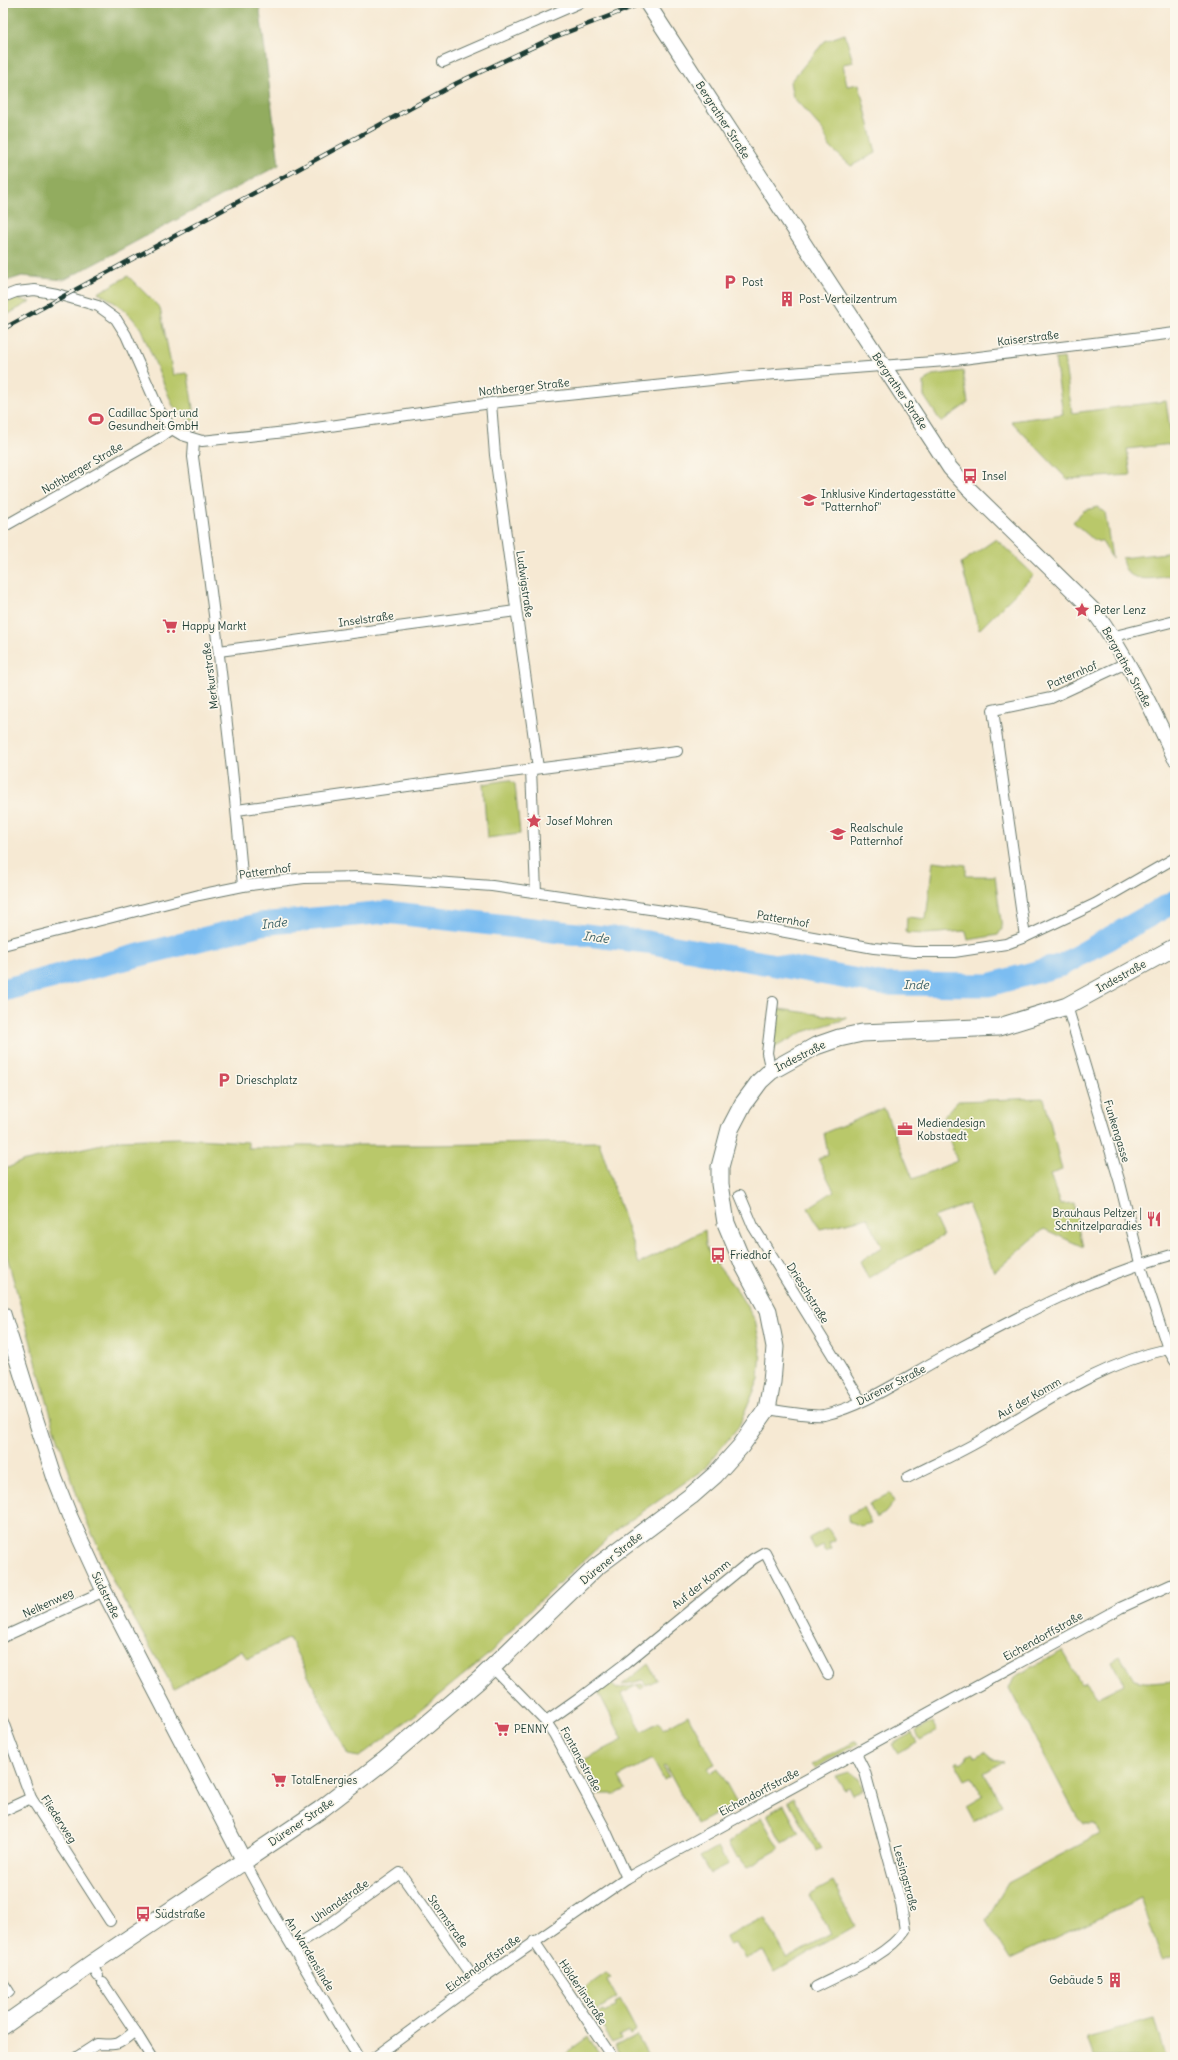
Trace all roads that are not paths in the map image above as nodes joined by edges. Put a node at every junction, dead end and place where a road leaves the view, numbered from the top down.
1 (579, 3) edge
2 (647, 3) edge
3 (443, 62) dead end
4 (3, 297) edge
5 (1175, 333) edge
6 (883, 366) junction
7 (491, 403) junction
8 (172, 429) junction
9 (194, 440) junction
10 (3, 527) edge
11 (516, 611) junction
12 (1175, 621) edge
13 (1111, 637) junction
14 (219, 651) junction
15 (1126, 663) junction
16 (677, 751) dead end
17 (1175, 758) edge
18 (535, 769) junction
19 (237, 810) junction
20 (1175, 858) edge
21 (242, 886) junction
22 (536, 892) junction
23 (1025, 937) junction
24 (3, 945) edge
25 (1175, 947) edge
26 (773, 1002) dead end
27 (1067, 1006) junction
28 (771, 1071) junction
29 (740, 1195) dead end
30 (1175, 1254) edge
31 (1140, 1263) junction
32 (3, 1314) edge
33 (1168, 1349) junction
34 (1175, 1361) edge
35 (861, 1401) junction
36 (766, 1409) junction
37 (907, 1478) dead end
38 (1175, 1583) edge
39 (104, 1591) junction
40 (3, 1637) edge
41 (493, 1668) junction
42 (828, 1674) dead end
43 (3, 1722) edge
44 (546, 1722) junction
45 (856, 1754) junction
46 (31, 1798) junction
47 (3, 1811) edge
48 (244, 1861) junction
49 (400, 1873) joint
50 (627, 1878) junction
51 (110, 1921) dead end
52 (534, 1941) junction
53 (293, 1947) junction
54 (97, 1974) junction
55 (477, 1982) junction
56 (3, 1983) edge
57 (816, 1987) dead end
58 (9, 1992) dead end
59 (3, 2026) edge
60 (135, 2031) junction
61 (77, 2057) edge
62 (151, 2057) edge
63 (358, 2057) edge
64 (375, 2057) edge
65 (612, 2057) edge

1 - 3 street
2 - 6 main road, Bergrather Straße
4 - 8 street, Nothberger Straße
5 - 6 street, Kaiserstraße
6 - 7 street, Nothberger Straße
6 - 13 main road, Bergrather Straße
7 - 9 street, Nothberger Straße
7 - 11 street, Ludwigstraße
8 - 9 street, Nothberger Straße
8 - 10 street, Nothberger Straße
9 - 14 street, Merkurstraße
11 - 14 street, Inselstraße
11 - 18 street, Ludwigstraße
12 - 13 street
13 - 15 main road, Bergrather Straße
14 - 19 street, Merkurstraße
15 - 17 main road, Bergrather Straße
15 - 23 street, Patternhof
16 - 18 street
18 - 19 street
18 - 22 street
19 - 21 street, Merkurstraße
20 - 23 street, Patternhof
21 - 22 street, Patternhof
21 - 24 street, Patternhof
22 - 23 street, Patternhof
25 - 27 main road, Indestraße
26 - 28 street
27 - 28 main road, Indestraße
27 - 31 street, Funkengasse
28 - 36 main road, Indestraße
29 - 35 street, Drieschstraße
30 - 31 street, Dürener Straße
31 - 33 street, Funkengasse
31 - 35 street, Dürener Straße
32 - 39 main road, Südstraße
33 - 34 street, Funkengasse
33 - 37 street, Auf der Komm
35 - 36 street, Dürener Straße
36 - 41 main road, Dürener Straße
38 - 45 street, Eichendorffstraße
39 - 40 street, Nelkenweg
39 - 48 main road, Südstraße
41 - 44 street, Fontanestraße
41 - 48 main road, Dürener Straße
42 - 44 street, Auf der Komm
43 - 46 street, Fliederweg
44 - 50 street, Fontanestraße
45 - 50 street, Eichendorffstraße
45 - 57 street, Lessingstraße
46 - 47 street
46 - 51 street, Fliederweg
48 - 53 street, An Wardenslinde
48 - 54 main road, Dürener Straße
49 - 53 street, Uhlandstraße
49 - 55 street, Stormstraße
50 - 52 street, Eichendorffstraße
52 - 55 street, Eichendorffstraße
52 - 65 street, Hölderlinstraße
53 - 63 street, An Wardenslinde
54 - 59 main road, Dürener Straße
54 - 60 street
55 - 64 street, Eichendorffstraße
56 - 58 street
60 - 61 street
60 - 62 street

